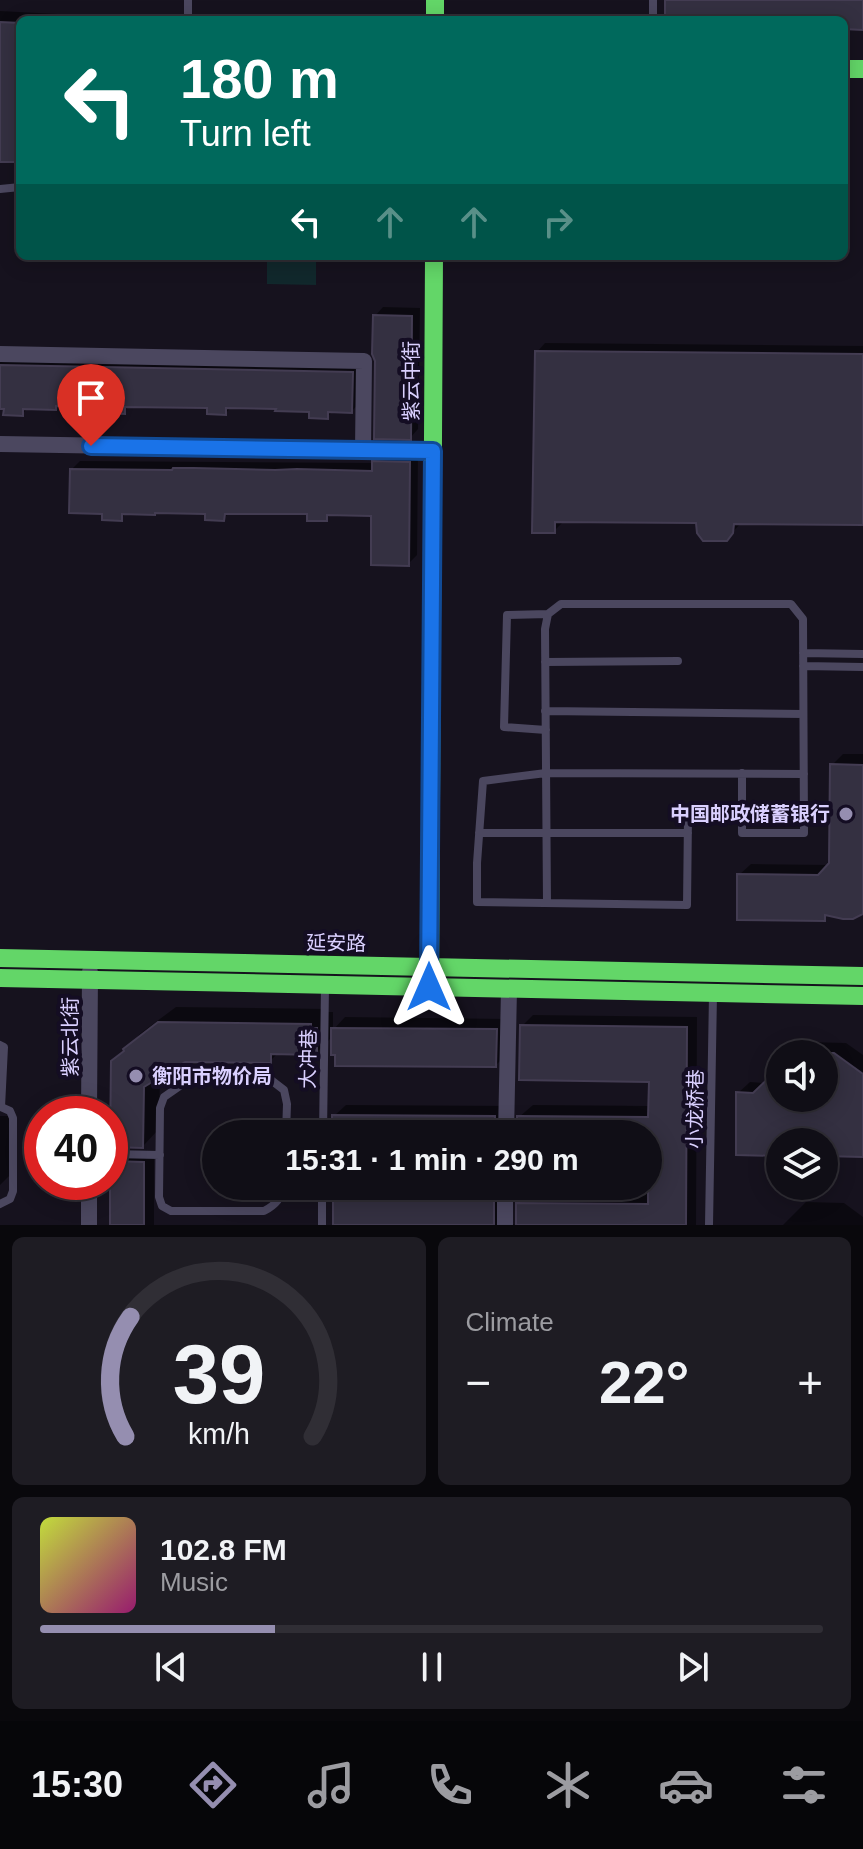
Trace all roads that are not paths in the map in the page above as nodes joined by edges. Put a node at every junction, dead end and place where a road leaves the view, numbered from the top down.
1 (434, 260) edge
2 (0, 354) edge
3 (0, 444) edge
4 (363, 450) junction
5 (433, 451) junction
6 (548, 614) junction
7 (803, 653) junction
8 (863, 654) edge
9 (678, 661) dead end
10 (545, 662) junction
11 (803, 666) junction
12 (863, 667) edge
13 (545, 711) junction
14 (803, 714) junction
15 (546, 730) junction
16 (546, 773) junction
17 (742, 773) junction
18 (804, 774) junction
19 (688, 817) dead end
20 (479, 833) junction
21 (546, 833) junction
22 (688, 833) junction
23 (547, 903) junction
24 (0, 958) edge
25 (91, 960) junction
26 (430, 967) junction
27 (863, 976) edge
28 (0, 978) edge
29 (90, 980) junction
30 (325, 985) junction
31 (429, 987) junction
32 (509, 989) junction
33 (713, 993) junction
34 (863, 996) edge
35 (0, 1045) edge
36 (89, 1096) edge
37 (286, 1120) edge
38 (323, 1120) edge
39 (506, 1120) edge
40 (128, 1154) edge
41 (160, 1155) junction
42 (89, 1200) edge
43 (278, 1200) edge
44 (322, 1200) edge
45 (505, 1200) edge
46 (0, 1204) edge
47 (89, 1225) edge
48 (322, 1225) edge
49 (505, 1225) edge
50 (709, 1225) edge

1 - 5 main road, 紫云中街
2 - 4 street
3 - 4 street
4 - 5 street
5 - 26 main road, 紫云中街
6 - 7 lane
6 - 10 lane
6 - 15 lane
7 - 8 lane
7 - 11 lane
9 - 10 lane
10 - 13 lane
11 - 12 lane
11 - 14 lane
13 - 14 lane
13 - 15 lane
14 - 18 lane
15 - 16 lane
16 - 17 lane
16 - 20 lane
16 - 21 lane
17 - 18 lane
17 - 18 lane
19 - 22 lane
20 - 21 lane
20 - 23 lane
21 - 22 lane
21 - 23 lane
22 - 23 lane
24 - 25 main road, 延安路
25 - 26 main road, 延安路
25 - 29 street, 紫云北街
26 - 27 main road, 延安路
26 - 31 main road, 紫云中街
28 - 29 main road
29 - 30 main road
29 - 36 street, 紫云北街
30 - 31 main road
30 - 38 lane, 大冲巷
31 - 32 main road
32 - 33 main road
32 - 39 street
33 - 34 main road
33 - 50 lane, 小龙桥巷
35 - 46 lane
37 - 41 lane
40 - 41 lane
41 - 43 lane
42 - 47 street
44 - 48 lane
45 - 49 street

